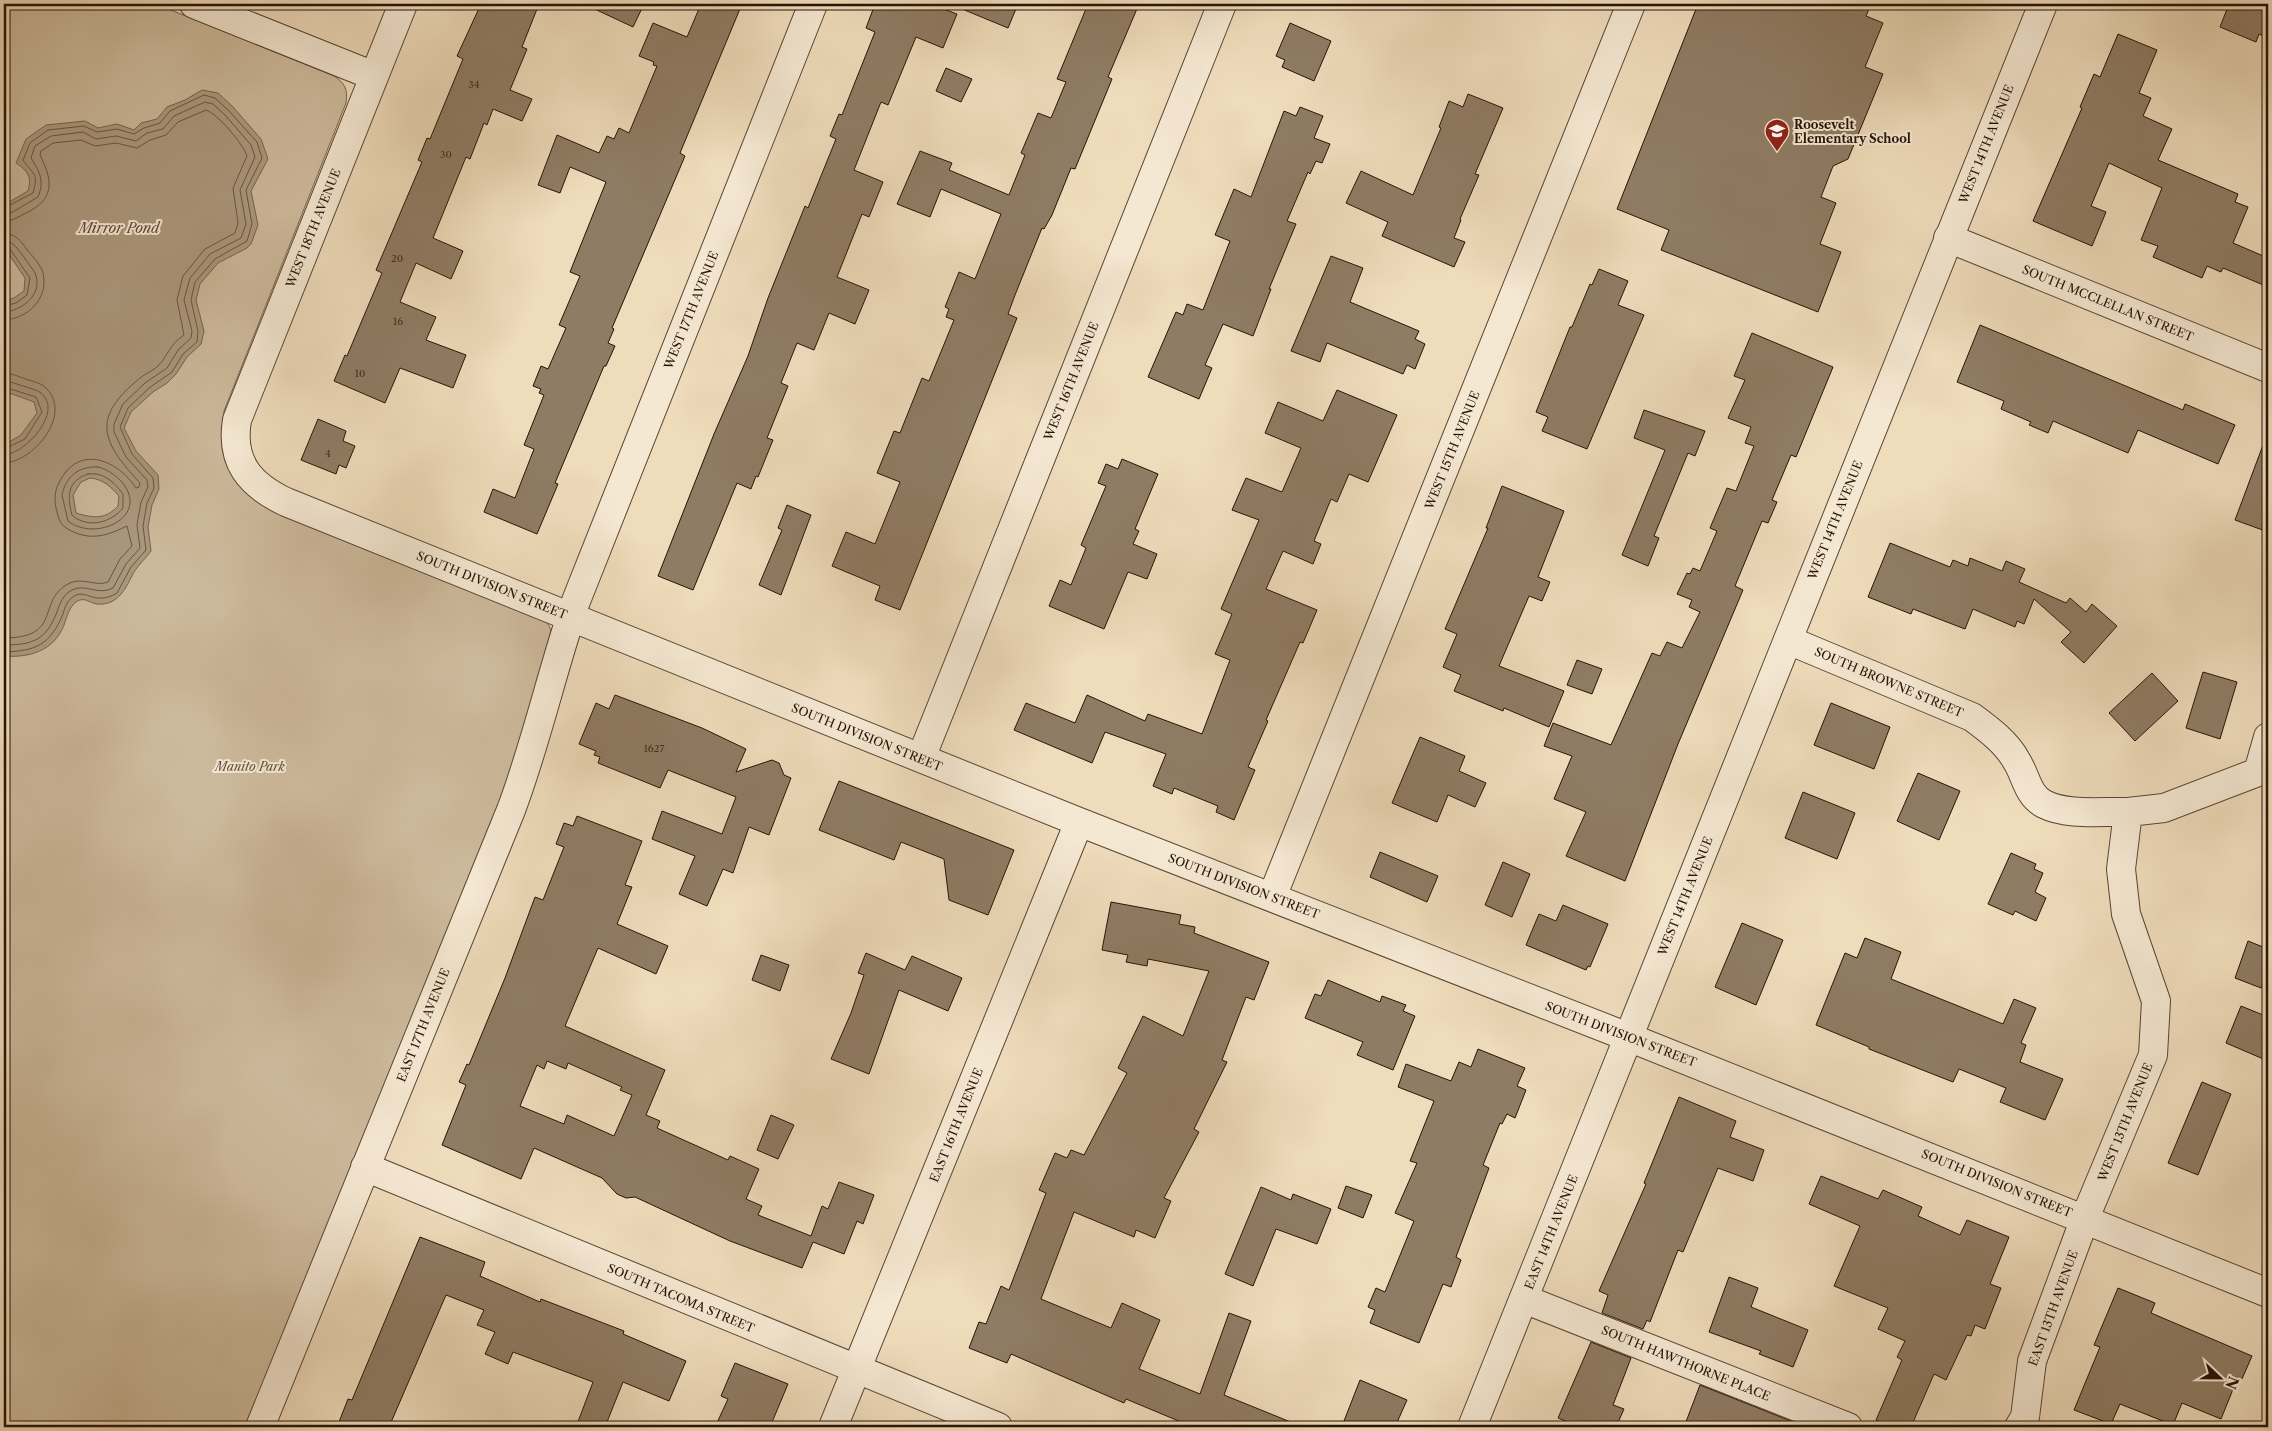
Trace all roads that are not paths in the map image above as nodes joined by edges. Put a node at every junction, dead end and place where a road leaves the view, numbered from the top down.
1 (194, 4) edge
2 (403, 4) edge
3 (813, 4) edge
4 (1222, 4) edge
5 (1631, 4) edge
6 (2043, 4) edge
7 (374, 76) junction
8 (1948, 238) junction
9 (2268, 368) edge
10 (238, 455) joint
11 (570, 617) junction
12 (1788, 640) junction
13 (2268, 737) edge
14 (922, 758) junction
15 (2263, 773) edge
16 (2128, 812) junction
17 (1079, 822) junction
18 (1272, 897) junction
19 (1628, 1037) junction
20 (366, 1167) junction
21 (2086, 1218) junction
22 (2268, 1293) edge
23 (1524, 1299) junction
24 (857, 1371) junction
25 (260, 1427) edge
26 (833, 1427) edge
27 (998, 1427) edge
28 (1472, 1427) edge
29 (1848, 1427) edge
30 (2020, 1427) edge

1 - 7 street
2 - 7 street, WEST 18TH AVENUE
3 - 11 street, WEST 17TH AVENUE
4 - 14 street, WEST 16TH AVENUE
5 - 18 street, WEST 15TH AVENUE
6 - 8 street, WEST 14TH AVENUE
7 - 10 street, WEST 18TH AVENUE
8 - 9 street, SOUTH MCCLELLAN STREET
8 - 12 street, WEST 14TH AVENUE
10 - 11 street, SOUTH DIVISION STREET
11 - 14 street, SOUTH DIVISION STREET
11 - 20 street, EAST 17TH AVENUE
12 - 16 street, SOUTH BROWNE STREET
12 - 19 street, WEST 14TH AVENUE
13 - 15 street
14 - 17 street, SOUTH DIVISION STREET
15 - 16 street
16 - 21 street, WEST 13TH AVENUE
17 - 18 street, SOUTH DIVISION STREET
17 - 24 street, EAST 16TH AVENUE
18 - 19 street, SOUTH DIVISION STREET
19 - 21 street, SOUTH DIVISION STREET
19 - 23 street, EAST 14TH AVENUE
20 - 24 street, SOUTH TACOMA STREET
20 - 25 street, EAST 17TH AVENUE
21 - 22 street, SOUTH DIVISION STREET
21 - 30 street, EAST 13TH AVENUE
23 - 28 street, EAST 14TH AVENUE
23 - 29 street, SOUTH HAWTHORNE PLACE
24 - 26 street, EAST 16TH AVENUE
24 - 27 street, SOUTH TACOMA STREET

